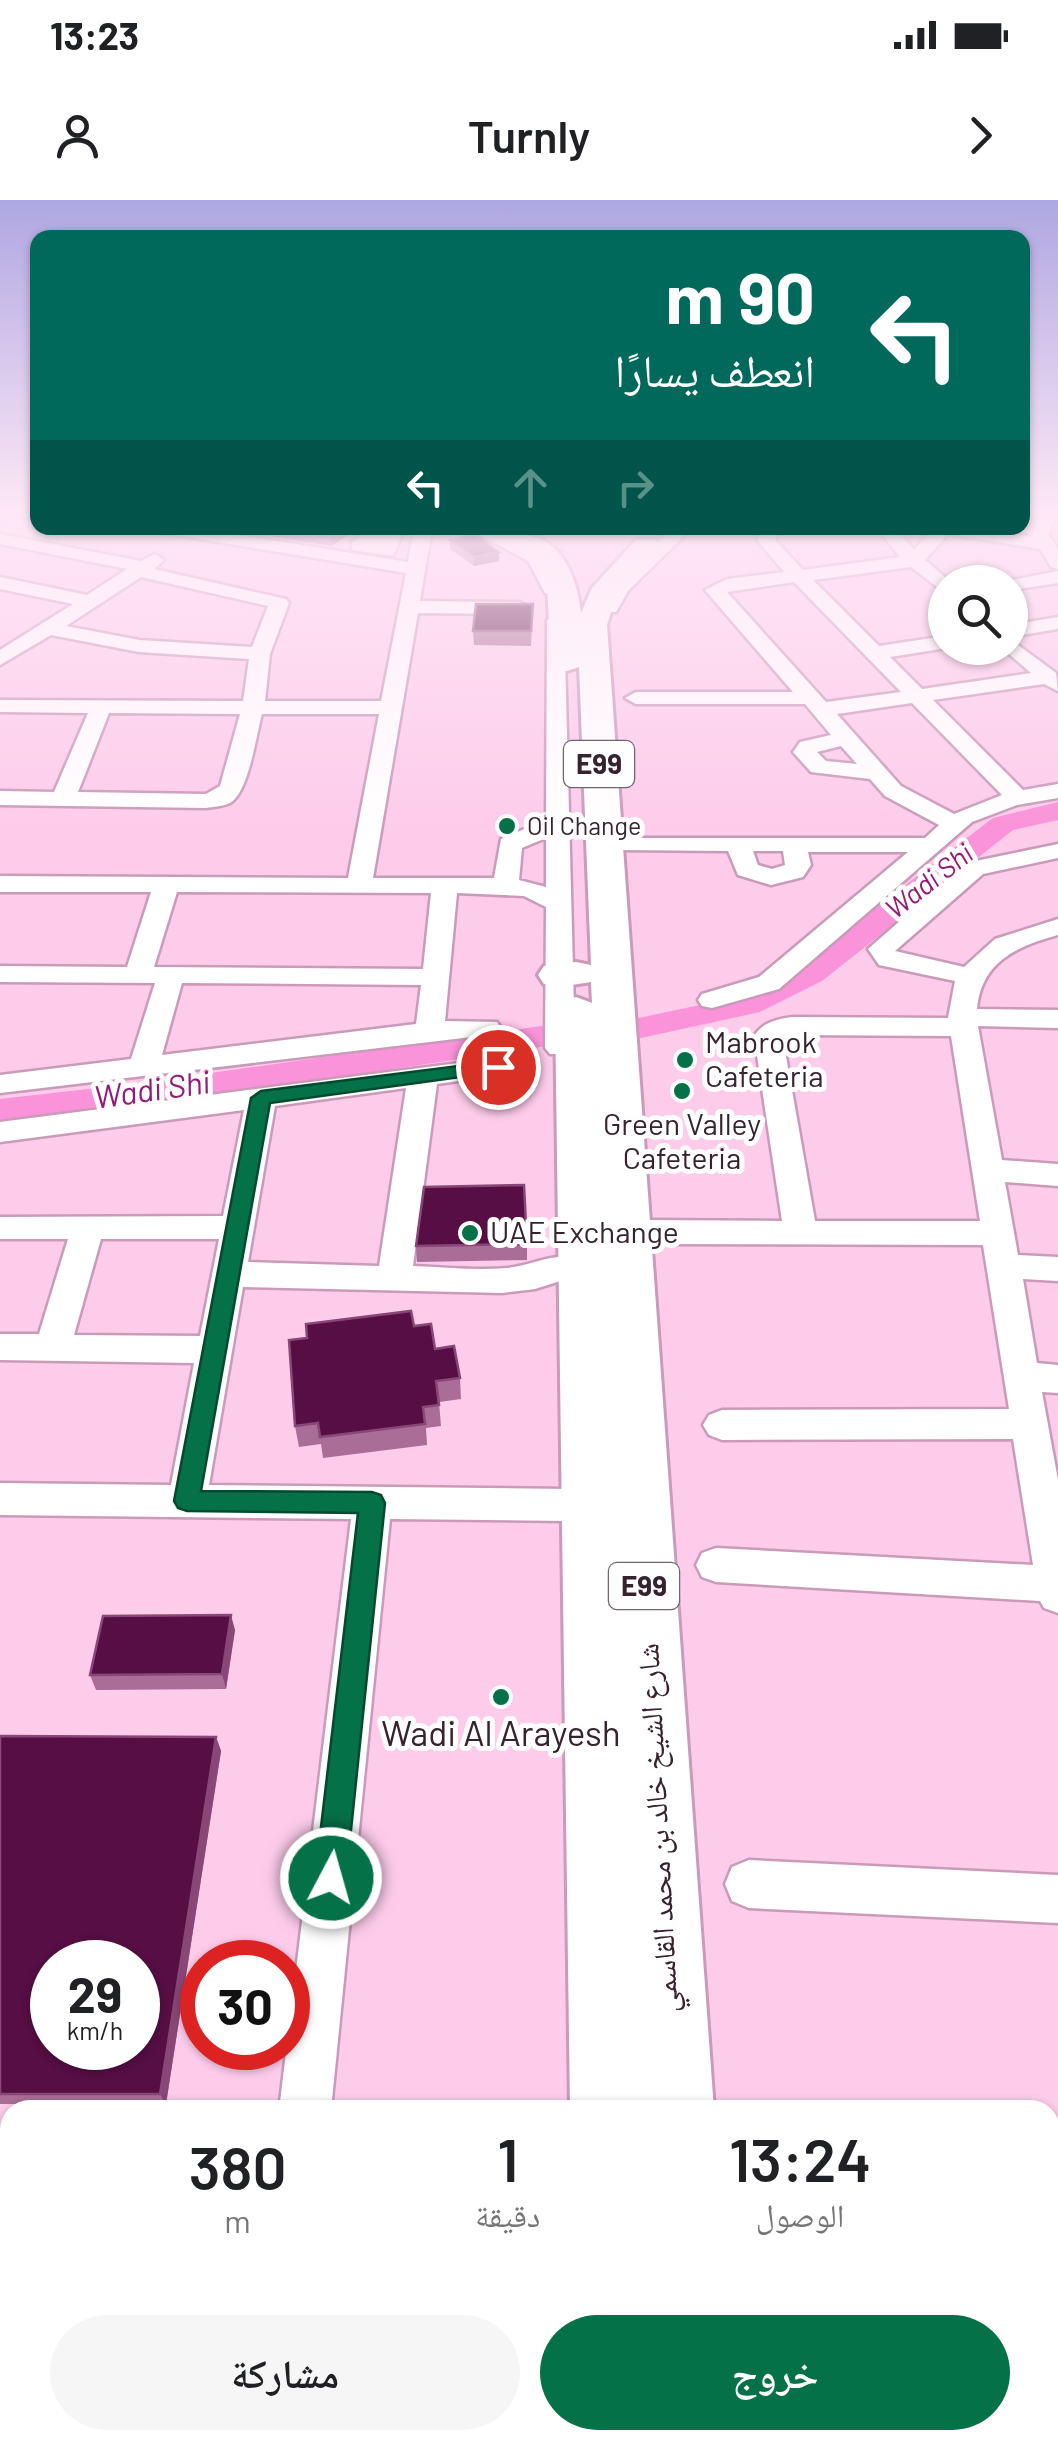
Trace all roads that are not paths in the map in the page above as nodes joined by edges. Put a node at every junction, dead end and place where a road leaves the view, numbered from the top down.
1 (64, 616) edge
2 (274, 616) edge
3 (407, 616) edge
4 (558, 616) edge
5 (606, 616) edge
6 (737, 616) edge
7 (837, 616) edge
8 (1057, 625) edge
9 (46, 628) junction
10 (1028, 629) edge
11 (928, 645) edge
12 (260, 654) junction
13 (875, 654) junction
14 (0, 658) edge
15 (1028, 659) edge
16 (600, 664) junction
17 (1053, 681) edge
18 (917, 696) junction
19 (636, 698) dead end
20 (813, 704) junction
21 (0, 706) edge
22 (101, 707) junction
23 (253, 707) junction
24 (391, 708) junction
25 (846, 738) junction
26 (563, 756) junction
27 (877, 773) junction
28 (1058, 791) edge
29 (0, 798) edge
30 (1018, 798) junction
31 (63, 799) junction
32 (955, 824) junction
33 (556, 825) junction
34 (619, 843) junction
35 (929, 845) junction
36 (1058, 850) edge
37 (0, 884) edge
38 (166, 885) junction
39 (358, 885) junction
40 (445, 886) junction
41 (506, 886) junction
42 (558, 887) junction
43 (614, 896) junction
44 (1058, 927) edge
45 (0, 974) edge
46 (138, 975) junction
47 (171, 976) junction
48 (969, 976) junction
49 (436, 977) junction
50 (581, 987) junction
51 (712, 1000) dead end
52 (1058, 1019) edge
53 (963, 1022) junction
54 (487, 1028) dead end
55 (430, 1031) junction
56 (596, 1061) junction
57 (144, 1065) junction
58 (498, 1067) dead end
59 (423, 1076) junction
60 (0, 1084) edge
61 (261, 1098) junction
62 (0, 1132) edge
63 (988, 1170) junction
64 (1058, 1175) edge
65 (0, 1228) edge
66 (88, 1228) junction
67 (239, 1228) junction
68 (646, 1232) junction
69 (800, 1232) junction
70 (1001, 1249) junction
71 (564, 1266) junction
72 (1058, 1269) edge
73 (230, 1274) junction
74 (394, 1278) junction
75 (0, 1347) edge
76 (52, 1348) junction
77 (216, 1350) junction
78 (1022, 1376) junction
79 (1058, 1379) edge
80 (1030, 1424) junction
81 (722, 1426) dead end
82 (0, 1499) edge
83 (187, 1501) junction
84 (372, 1503) junction
85 (1052, 1529) edge
86 (579, 1552) junction
87 (716, 1565) dead end
88 (1057, 1589) edge
89 (660, 1626) junction
90 (750, 1884) dead end
91 (1058, 1899) edge
92 (592, 1989) junction
93 (307, 2100) edge
94 (580, 2100) edge
95 (608, 2100) edge
96 (636, 2100) edge
97 (675, 2100) edge
98 (705, 2100) edge

1 - 9 street
2 - 12 street
3 - 24 street
4 - 26 street
5 - 16 street
6 - 20 street
7 - 13 street
8 - 10 street
9 - 12 street
9 - 14 street
11 - 13 street
12 - 23 street
13 - 18 street
15 - 17 street
16 - 34 street
16 - 43 highway, شارع الشيخ خالد بن محمد القاسمي / E99
17 - 18 street
18 - 20 street
18 - 30 street
19 - 20 street
20 - 25 street
21 - 22 street
22 - 23 street
22 - 31 street
23 - 24 street
23 - 31 street
24 - 39 street
25 - 27 street
25 - 27 street
26 - 33 street
26 - 50 highway, شارع الشيخ خالد بن محمد القاسمي / E99
27 - 32 street
28 - 30 street
29 - 31 street
30 - 32 street
32 - 35 street
33 - 41 street
33 - 42 street
34 - 35 street
34 - 43 street
35 - 51 street
36 - 48 street
37 - 38 street
38 - 39 street
38 - 46 street
39 - 40 street
40 - 41 street
40 - 49 street
41 - 42 street
42 - 50 street
43 - 50 highway, شارع الشيخ خالد بن محمد القاسمي / E99
43 - 68 street
44 - 48 street
45 - 46 street
46 - 47 street
47 - 49 street
47 - 57 street
48 - 53 street
49 - 55 street
50 - 56 highway, شارع الشيخ خالد بن محمد القاسمي / E99
50 - 71 street
52 - 53 street
53 - 63 street
53 - 69 street
54 - 55 street
55 - 57 street
56 - 86 highway, شارع الشيخ خالد بن محمد القاسمي / E99
56 - 89 highway, شارع الشيخ خالد بن محمد القاسمي / E99
57 - 60 street
58 - 59 street
59 - 61 street
59 - 74 street
61 - 62 street
61 - 67 street
63 - 64 street
63 - 70 street
65 - 66 street
66 - 67 street
66 - 76 street
67 - 73 street
68 - 69 street
68 - 89 street
69 - 70 street
70 - 72 street
70 - 78 street
71 - 74 street
71 - 86 street
73 - 74 street
73 - 77 street
75 - 76 street
76 - 77 street
77 - 83 street
78 - 79 street
78 - 80 street
80 - 81 street
80 - 85 street
82 - 83 street
83 - 84 street
84 - 86 street
84 - 93 street
85 - 88 street
86 - 92 highway, شارع الشيخ خالد بن محمد القاسمي / E99
86 - 96 highway
87 - 88 street
89 - 97 highway, شارع الشيخ خالد بن محمد القاسمي / E99
89 - 98 street
90 - 91 street
92 - 94 street
92 - 95 highway, شارع الشيخ خالد بن محمد القاسمي / E99

